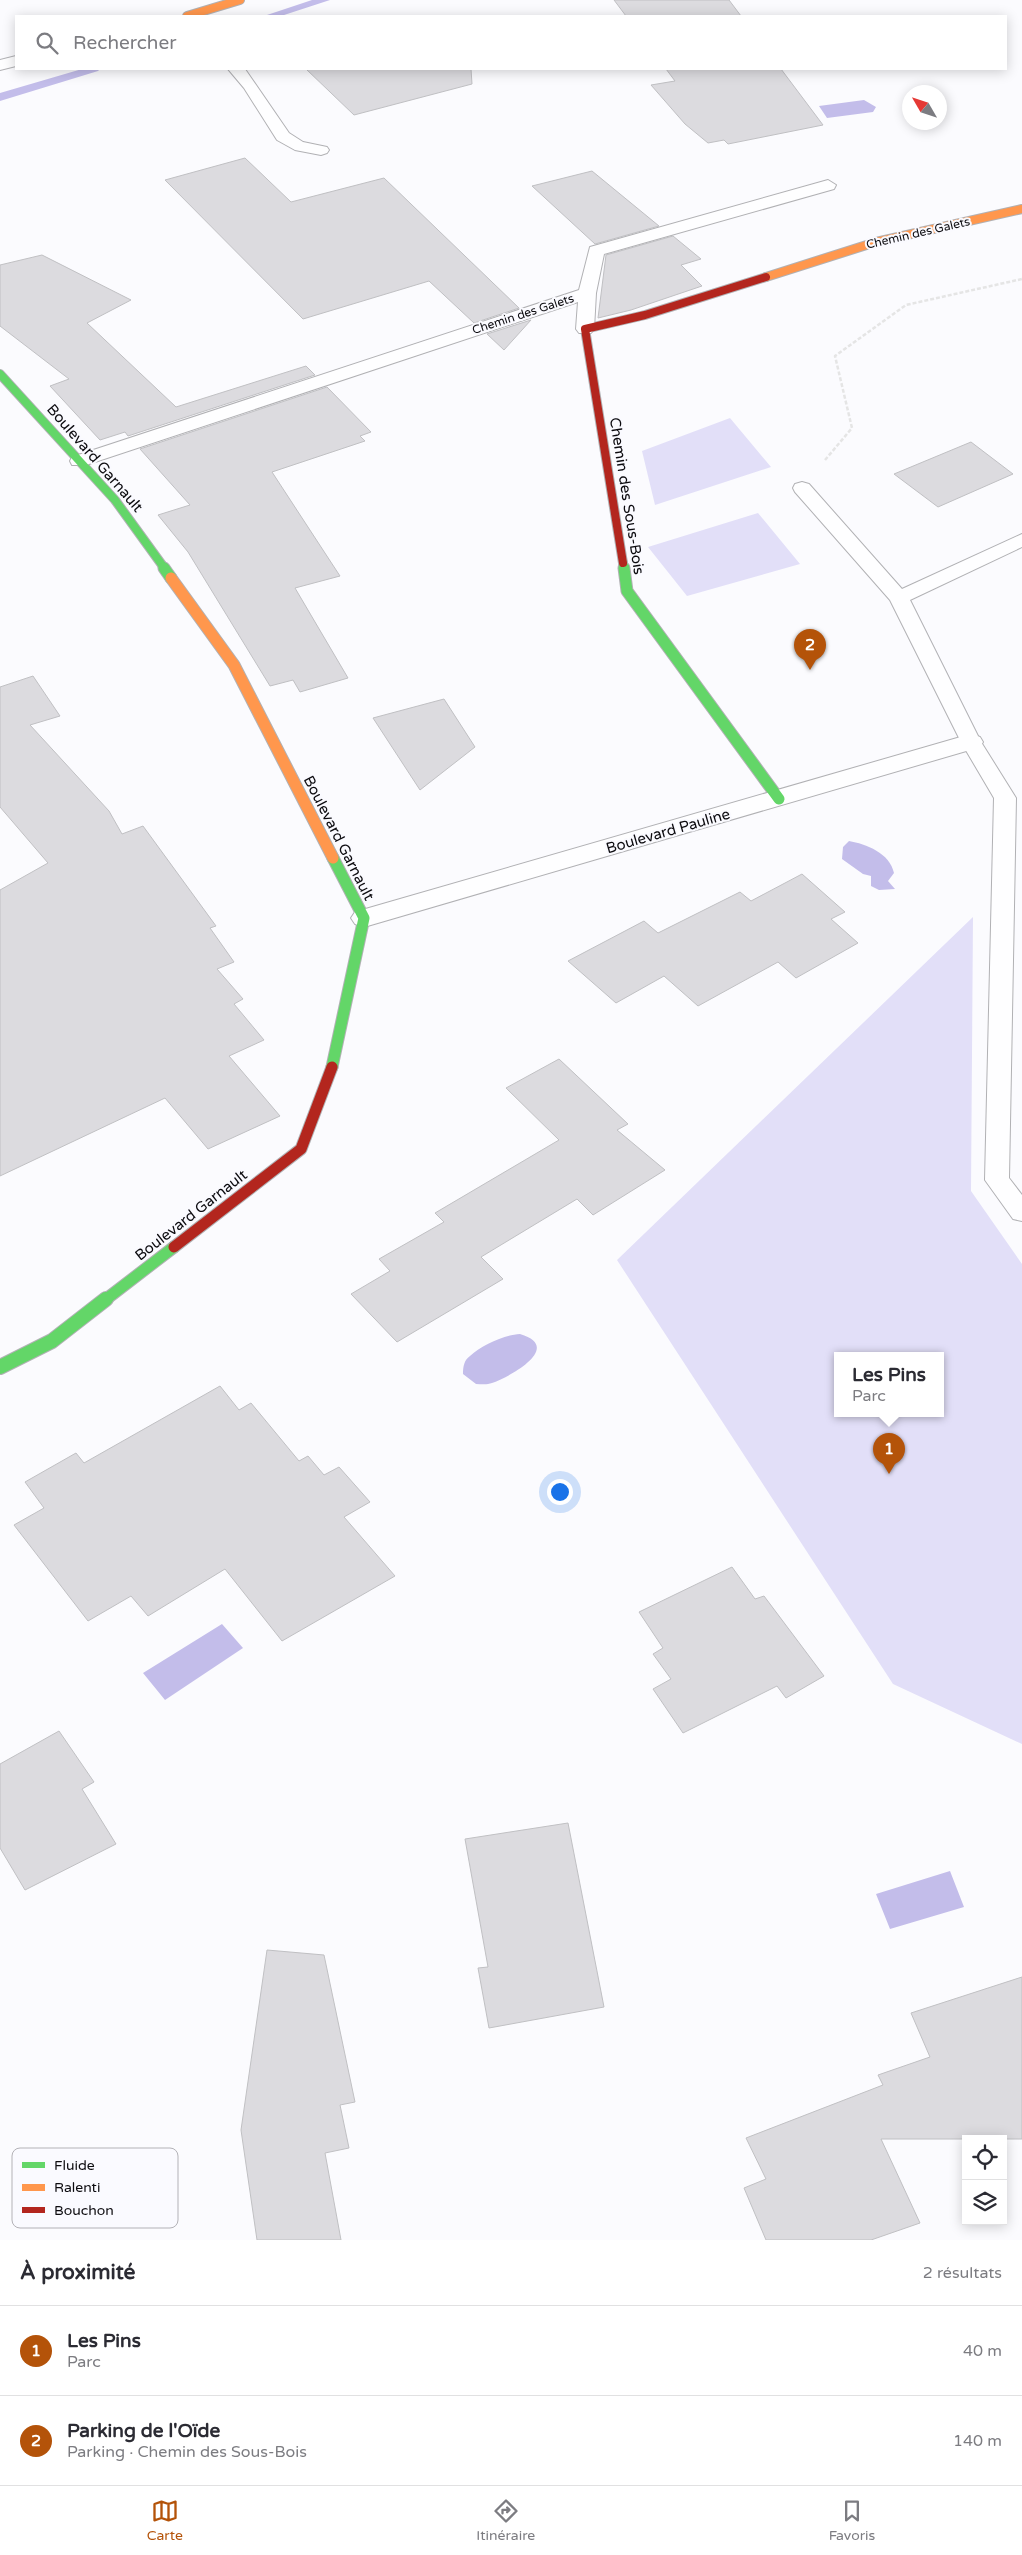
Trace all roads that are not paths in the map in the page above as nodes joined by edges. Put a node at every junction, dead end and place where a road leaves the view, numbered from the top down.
1 (240, 0) edge
2 (190, 15) edge
3 (15, 61) edge
4 (0, 66) edge
5 (237, 70) edge
6 (321, 150) dead end
7 (828, 185) dead end
8 (1022, 209) edge
9 (586, 293) junction
10 (585, 329) junction
11 (0, 374) edge
12 (79, 461) junction
13 (802, 488) road end
14 (1022, 540) edge
15 (899, 598) junction
16 (971, 742) junction
17 (779, 799) junction
18 (364, 918) junction
19 (1022, 1212) edge
20 (0, 1367) edge

1 - 2 street
3 - 4 street
5 - 6 lane
7 - 9 lane
8 - 10 street, Chemin des Galets
9 - 10 lane, Chemin des Galets
9 - 12 lane, Chemin des Galets
10 - 17 street, Chemin des Sous-Bois
11 - 12 street, Boulevard Garnault
12 - 18 street, Boulevard Garnault
13 - 15 lane
14 - 15 lane
15 - 16 lane
16 - 17 street, Boulevard Pauline
16 - 19 lane
17 - 18 street, Boulevard Pauline
18 - 20 street, Boulevard Garnault

